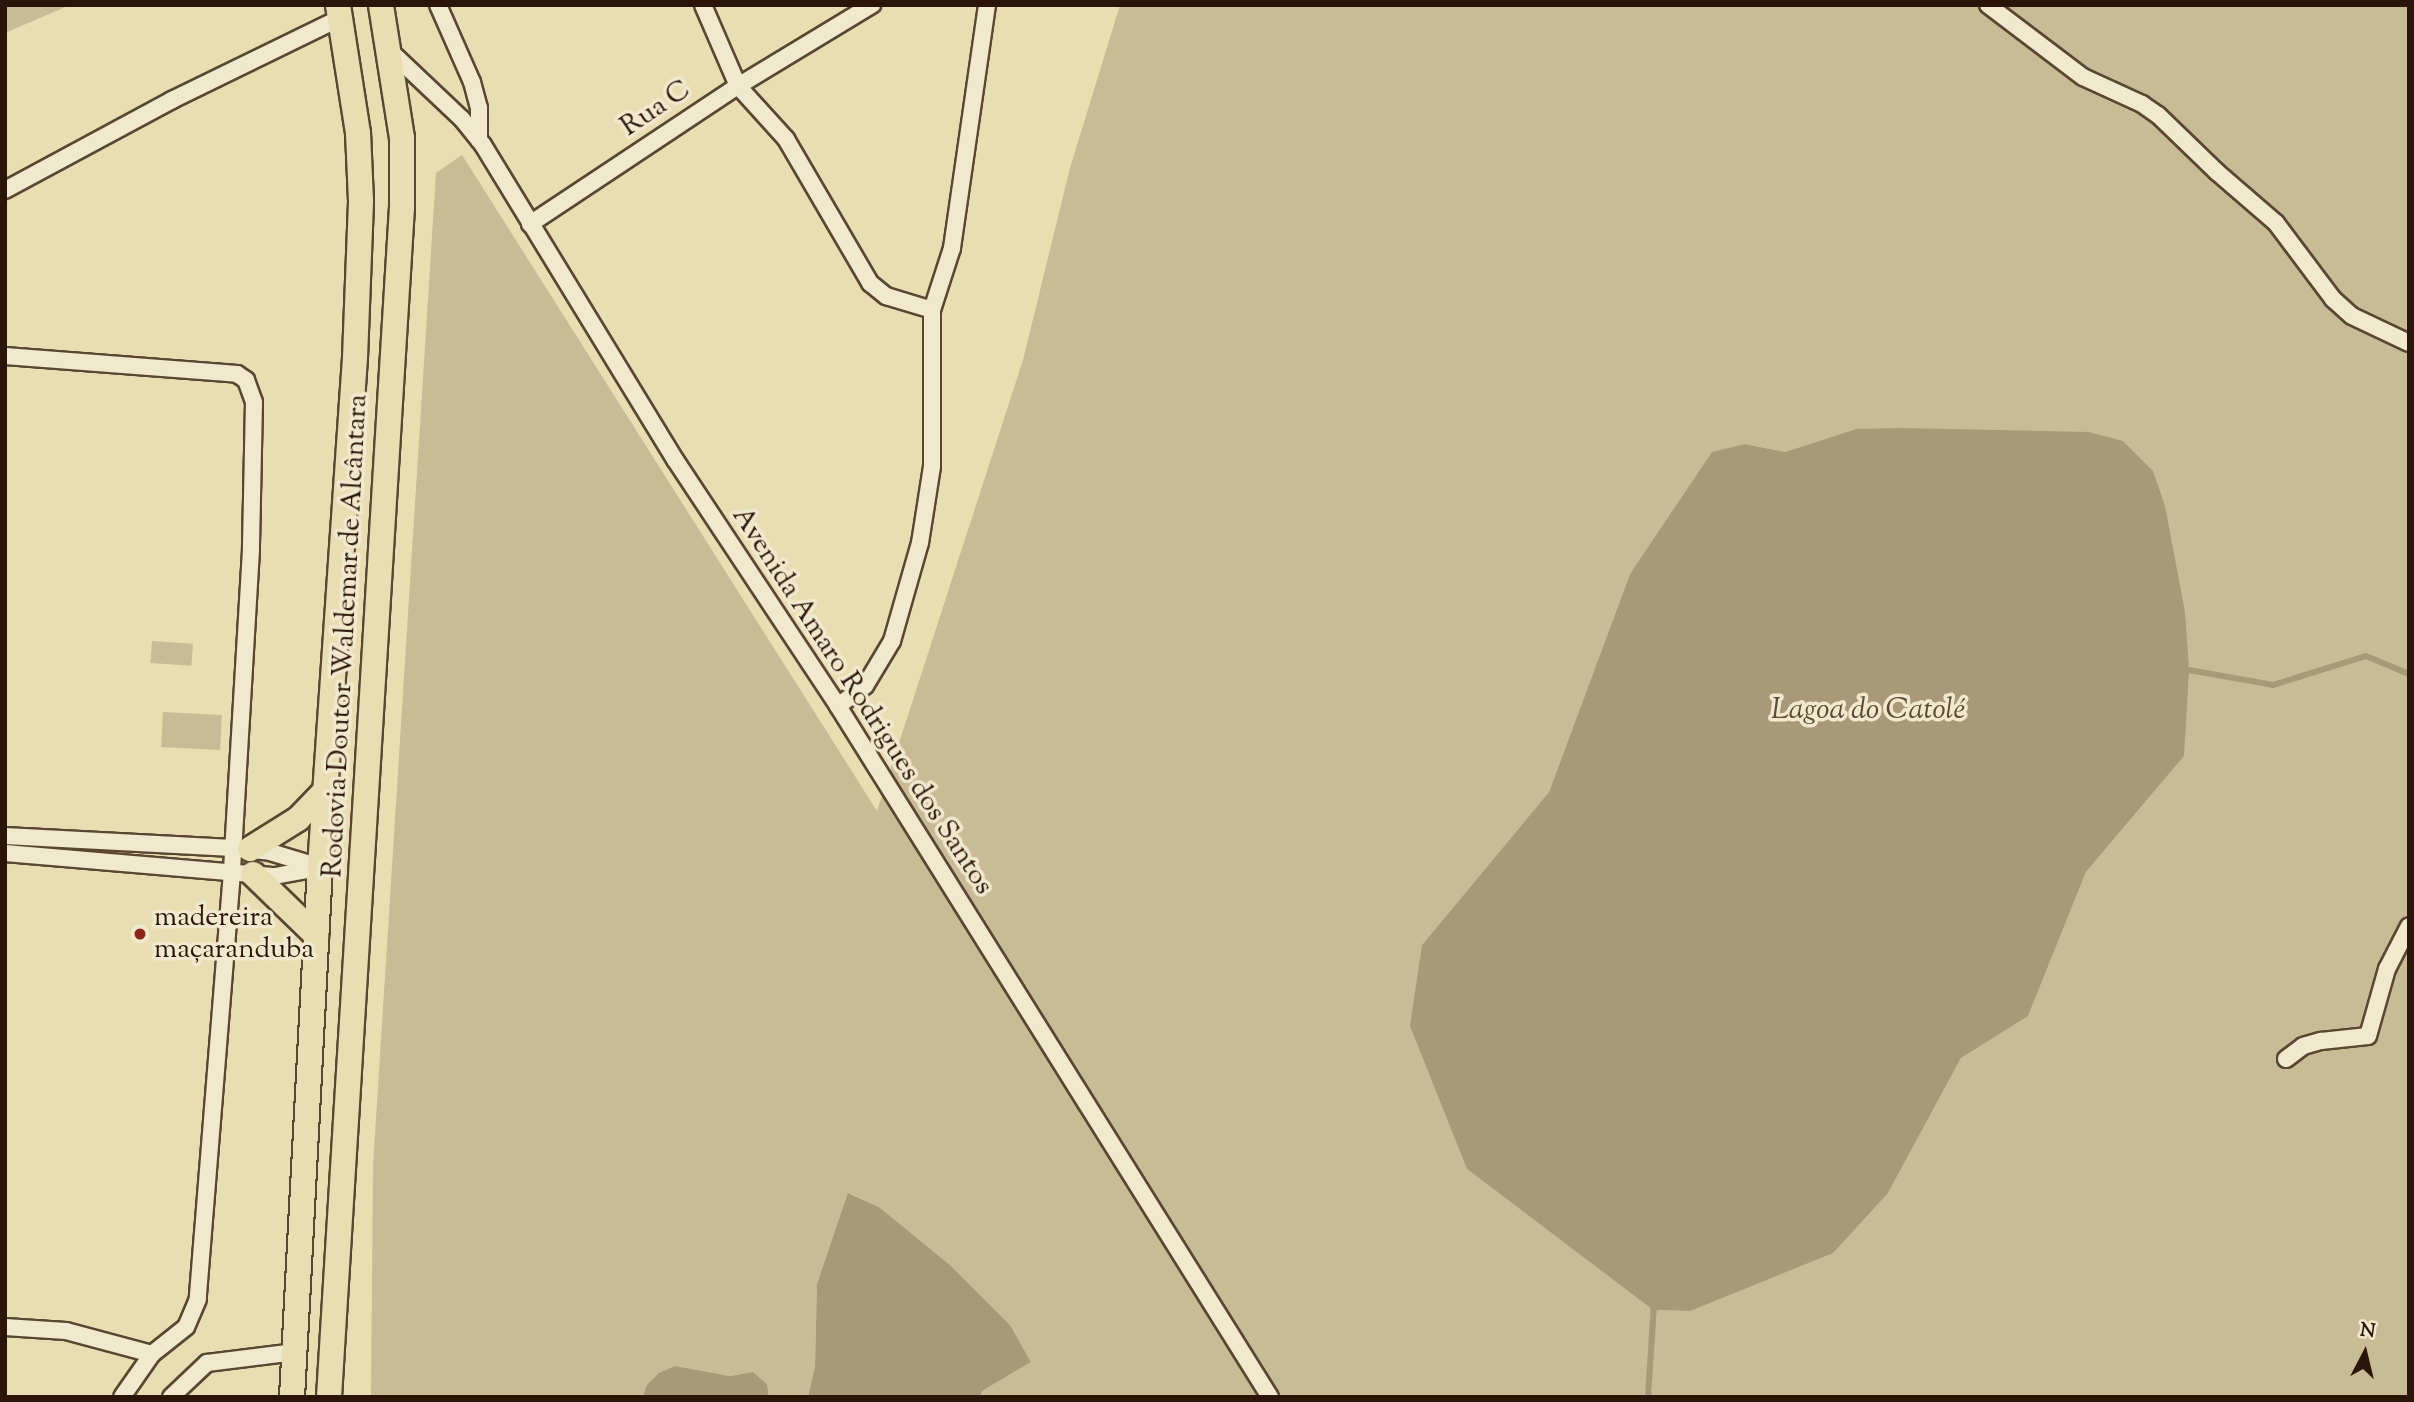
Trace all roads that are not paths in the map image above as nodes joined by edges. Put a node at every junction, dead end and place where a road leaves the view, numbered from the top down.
1 (380, 5) edge
2 (438, 5) edge
3 (703, 5) edge
4 (872, 5) edge
5 (987, 5) edge
6 (1988, 5) edge
7 (340, 11) edge
8 (390, 51) junction
9 (738, 86) junction
10 (479, 140) junction
11 (5, 190) edge
12 (530, 223) junction
13 (932, 310) junction
14 (2409, 344) edge
15 (5, 356) edge
16 (838, 706) junction
17 (325, 791) junction
18 (5, 836) edge
19 (5, 853) edge
20 (242, 861) junction
21 (320, 867) junction
22 (2409, 926) edge
23 (316, 935) junction
24 (2286, 1059) dead end
25 (5, 1327) edge
26 (295, 1352) junction
27 (152, 1354) junction
28 (122, 1397) edge
29 (171, 1397) edge
30 (292, 1397) edge
31 (329, 1397) edge
32 (1270, 1397) edge

1 - 8 highway, Rodovia Doutor Waldemar de Alcântara
2 - 10 street
3 - 9 street
4 - 9 street, Rua C
5 - 13 street
6 - 14 street
7 - 11 street
7 - 17 highway, Rodovia Doutor Waldemar de Alcântara
8 - 10 street, Avenida Amaro Rodrigues dos Santos
8 - 31 highway, Rodovia Doutor Waldemar de Alcântara
9 - 12 street, Rua C
9 - 13 street
10 - 12 street, Avenida Amaro Rodrigues dos Santos
12 - 16 street, Avenida Amaro Rodrigues dos Santos
13 - 16 street
15 - 20 street
16 - 32 street, Avenida Amaro Rodrigues dos Santos
17 - 20 highway
17 - 21 highway, Rodovia Doutor Waldemar de Alcântara
18 - 20 street
19 - 20 street
20 - 21 street
20 - 21 street
20 - 23 highway
20 - 27 street
21 - 23 highway, Rodovia Doutor Waldemar de Alcântara
22 - 24 street
23 - 26 highway, Rodovia Doutor Waldemar de Alcântara
25 - 27 street
26 - 29 street
26 - 30 highway, Rodovia Doutor Waldemar de Alcântara
27 - 28 street

